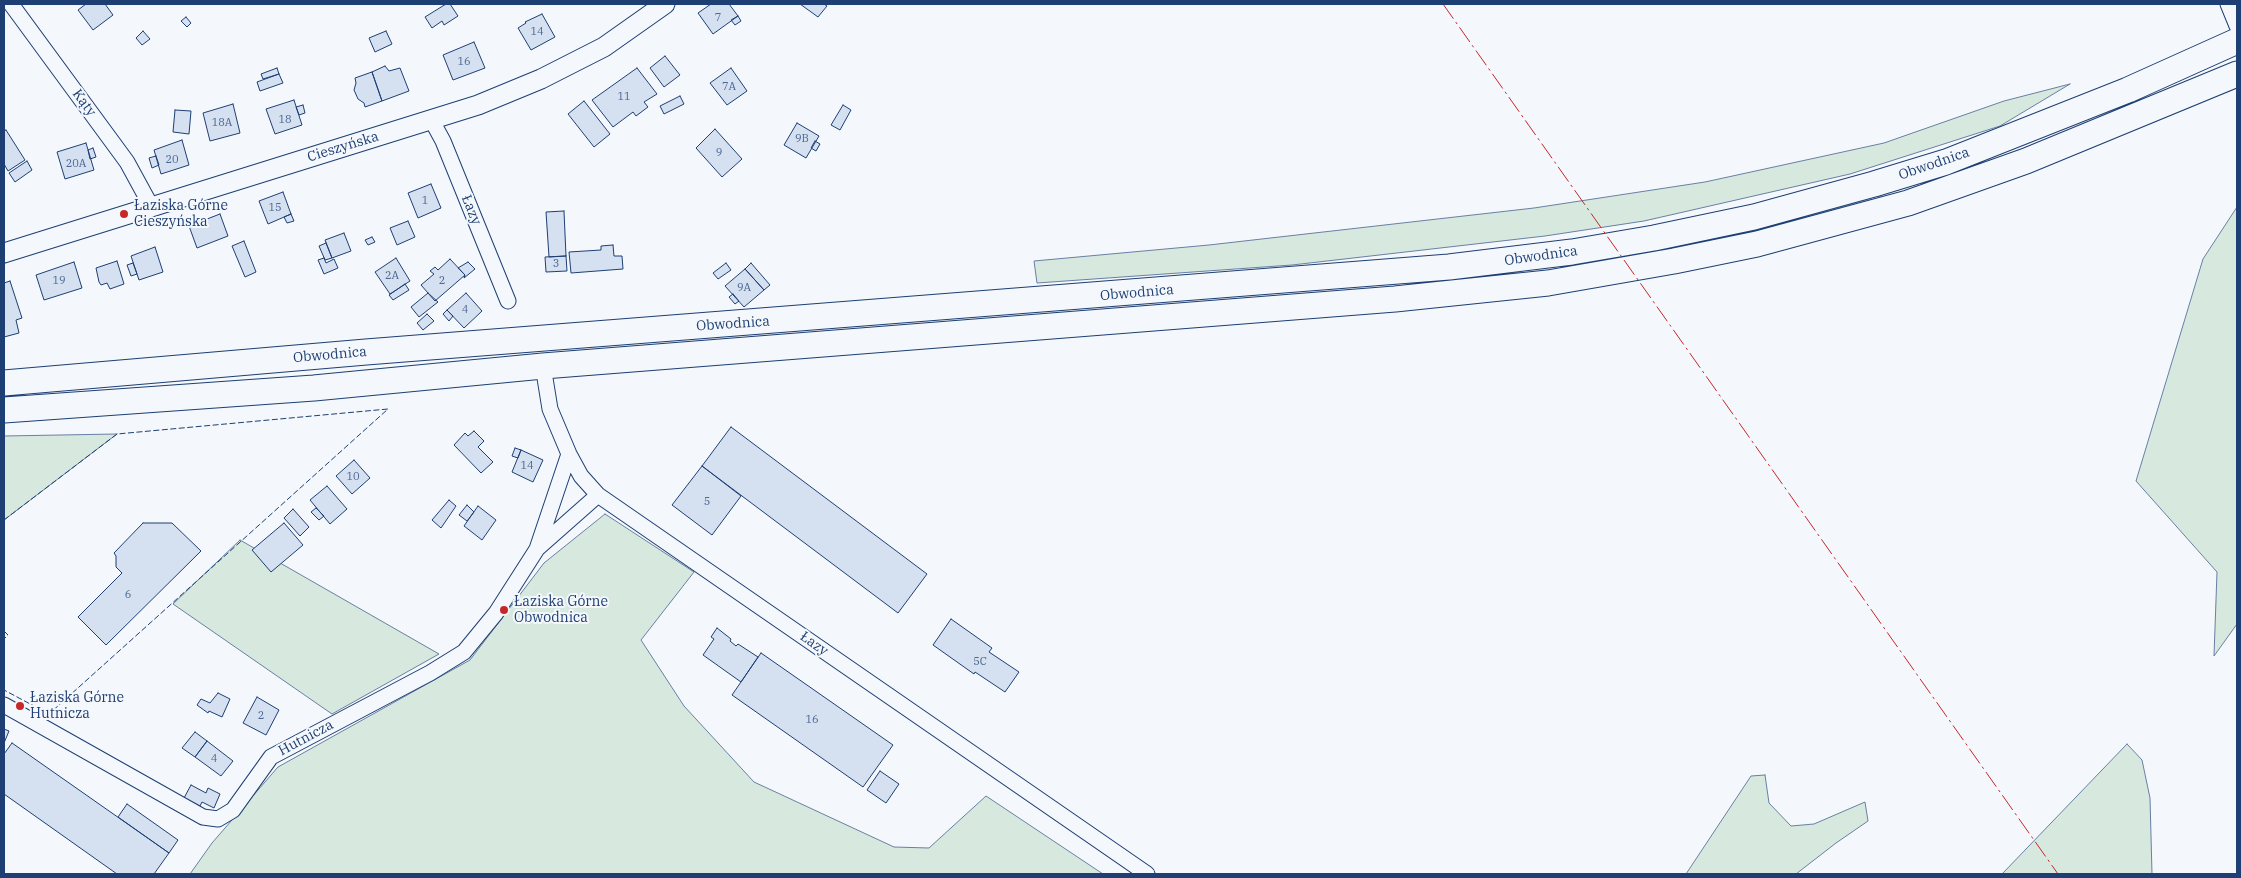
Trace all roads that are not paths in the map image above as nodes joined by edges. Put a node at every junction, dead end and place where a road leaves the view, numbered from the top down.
1 (12, 4) edge
2 (665, 4) edge
3 (2228, 4) edge
4 (2237, 26) edge
5 (2237, 41) edge
6 (2237, 74) edge
7 (431, 119) junction
8 (151, 206) junction
9 (4, 253) edge
10 (508, 301) dead end
11 (542, 366) junction
12 (4, 383) edge
13 (4, 410) edge
14 (569, 454) junction
15 (598, 495) junction
16 (537, 549) junction
17 (4, 705) edge
18 (1147, 874) edge

1 - 8 street, Kąty
2 - 7 street, Cieszyńska
3 - 4 street
5 - 12 main road, Obwodnica
6 - 11 main road, Obwodnica
7 - 8 street, Cieszyńska
7 - 10 street, Łazy
8 - 9 street, Cieszyńska
11 - 13 main road, Obwodnica
11 - 14 street, Łazy
14 - 15 street, Łazy
14 - 16 street
15 - 16 street
15 - 18 street, Łazy
16 - 17 street, Hutnicza

